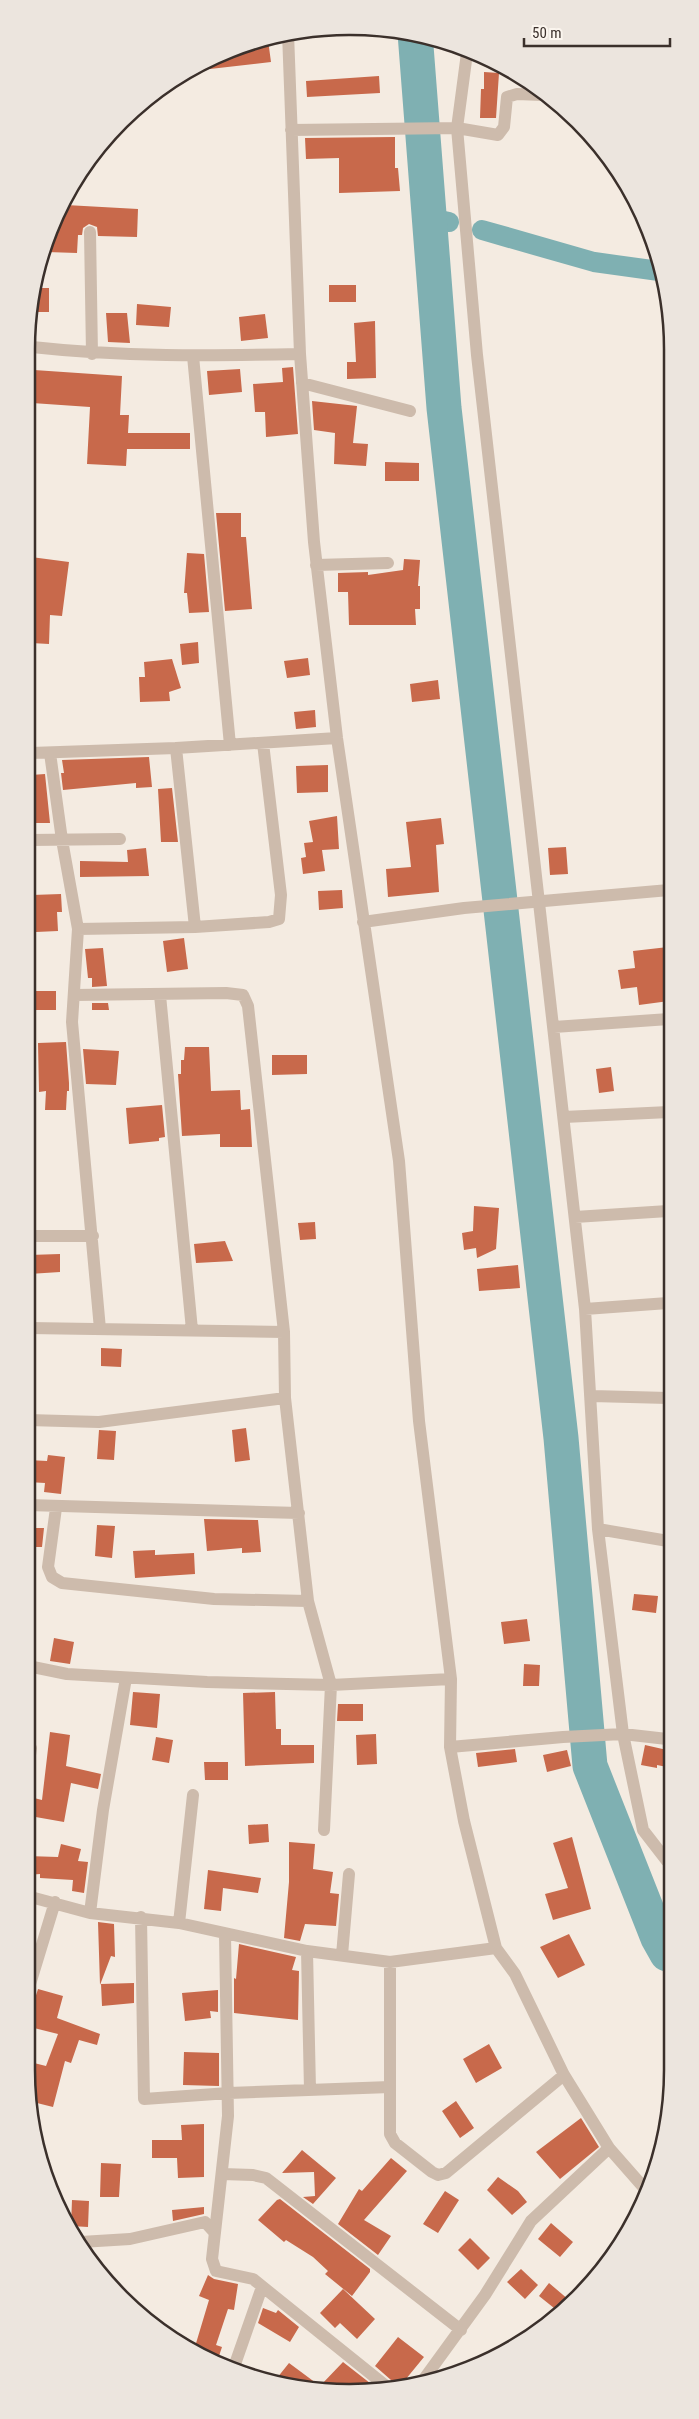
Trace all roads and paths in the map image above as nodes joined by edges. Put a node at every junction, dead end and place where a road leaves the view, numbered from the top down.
1 (288, 41) edge
2 (466, 58) edge
3 (533, 95) edge
4 (457, 128) junction
5 (291, 130) junction
6 (90, 232) dead end
7 (35, 347) edge
8 (92, 354) junction
9 (300, 354) junction
10 (193, 356) junction
11 (302, 383) junction
12 (410, 412) dead end
13 (388, 564) dead end
14 (316, 565) junction
15 (337, 738) junction
16 (263, 743) junction
17 (230, 745) junction
18 (176, 748) junction
19 (35, 753) edge
20 (50, 753) junction
21 (120, 839) dead end
22 (35, 840) edge
23 (62, 840) junction
24 (664, 890) edge
25 (539, 901) junction
26 (364, 922) junction
27 (195, 927) junction
28 (78, 929) junction
29 (74, 995) junction
30 (160, 995) junction
31 (664, 1019) edge
32 (554, 1027) junction
33 (664, 1112) edge
34 (564, 1117) junction
35 (664, 1211) edge
36 (575, 1217) junction
37 (35, 1236) edge
38 (93, 1236) junction
39 (664, 1303) edge
40 (585, 1309) junction
41 (35, 1328) edge
42 (100, 1329) junction
43 (192, 1330) junction
44 (284, 1332) junction
45 (592, 1396) junction
46 (285, 1398) junction
47 (664, 1398) edge
48 (35, 1420) edge
49 (35, 1506) edge
50 (56, 1508) junction
51 (299, 1513) junction
52 (598, 1529) junction
53 (664, 1540) edge
54 (308, 1601) junction
55 (35, 1667) edge
56 (126, 1678) junction
57 (451, 1679) junction
58 (331, 1685) junction
59 (623, 1734) junction
60 (664, 1739) edge
61 (450, 1747) junction
62 (193, 1795) dead end
63 (324, 1830) dead end
64 (664, 1857) edge
65 (349, 1874) dead end
66 (35, 1898) edge
67 (55, 1902) junction
68 (90, 1912) junction
69 (141, 1917) junction
70 (180, 1923) junction
71 (225, 1934) junction
72 (496, 1948) junction
73 (307, 1951) junction
74 (342, 1955) junction
75 (390, 1962) junction
76 (35, 1965) edge
77 (564, 2075) junction
78 (390, 2087) junction
79 (310, 2090) junction
80 (229, 2093) junction
81 (609, 2148) junction
82 (222, 2174) junction
83 (642, 2185) edge
84 (215, 2233) junction
85 (86, 2242) edge
86 (262, 2287) junction
87 (461, 2330) junction
88 (236, 2362) edge
89 (428, 2374) edge
90 (381, 2382) edge

1 - 5 street
2 - 4 street
3 - 4 street
4 - 5 street
4 - 25 street
5 - 9 street
6 - 8 street
7 - 8 street
8 - 10 street
9 - 10 street
9 - 11 street
10 - 17 street
11 - 12 street
11 - 14 street
13 - 14 street
14 - 15 street
15 - 16 street
15 - 26 street
16 - 17 street
16 - 27 street
17 - 18 street
18 - 20 street
18 - 27 street
19 - 20 street
20 - 23 street
21 - 23 street
22 - 23 street
23 - 28 street
24 - 25 street
25 - 26 street
25 - 32 street
26 - 57 street
27 - 28 street
28 - 29 street
29 - 30 street
29 - 38 street
30 - 43 street
30 - 44 street
31 - 32 street
32 - 34 street
33 - 34 street
34 - 36 street
35 - 36 street
36 - 40 street
37 - 38 street
38 - 42 street
39 - 40 street
40 - 45 street
41 - 42 street
42 - 43 street
43 - 44 street
44 - 46 street
45 - 47 street
45 - 52 street
46 - 48 street
46 - 51 street
49 - 50 street
50 - 51 street
50 - 54 street
51 - 54 street
52 - 53 street
52 - 59 street
54 - 58 street
55 - 56 street
56 - 58 street
56 - 68 street
57 - 58 street
57 - 61 street
58 - 63 street
59 - 60 street
59 - 61 street
59 - 64 street
61 - 72 street
62 - 70 street
65 - 74 street
66 - 67 street
67 - 68 street
67 - 76 street
68 - 69 street
69 - 70 street
69 - 80 street
70 - 71 street
71 - 73 street
71 - 80 street
72 - 75 street
72 - 77 street
73 - 74 street
73 - 79 street
74 - 75 street
75 - 78 street
77 - 78 street
77 - 81 street
78 - 79 street
79 - 80 street
80 - 82 street
81 - 83 street
81 - 87 street
82 - 84 street
82 - 87 street
84 - 85 street
84 - 86 street
86 - 88 street
86 - 90 street
87 - 89 street

